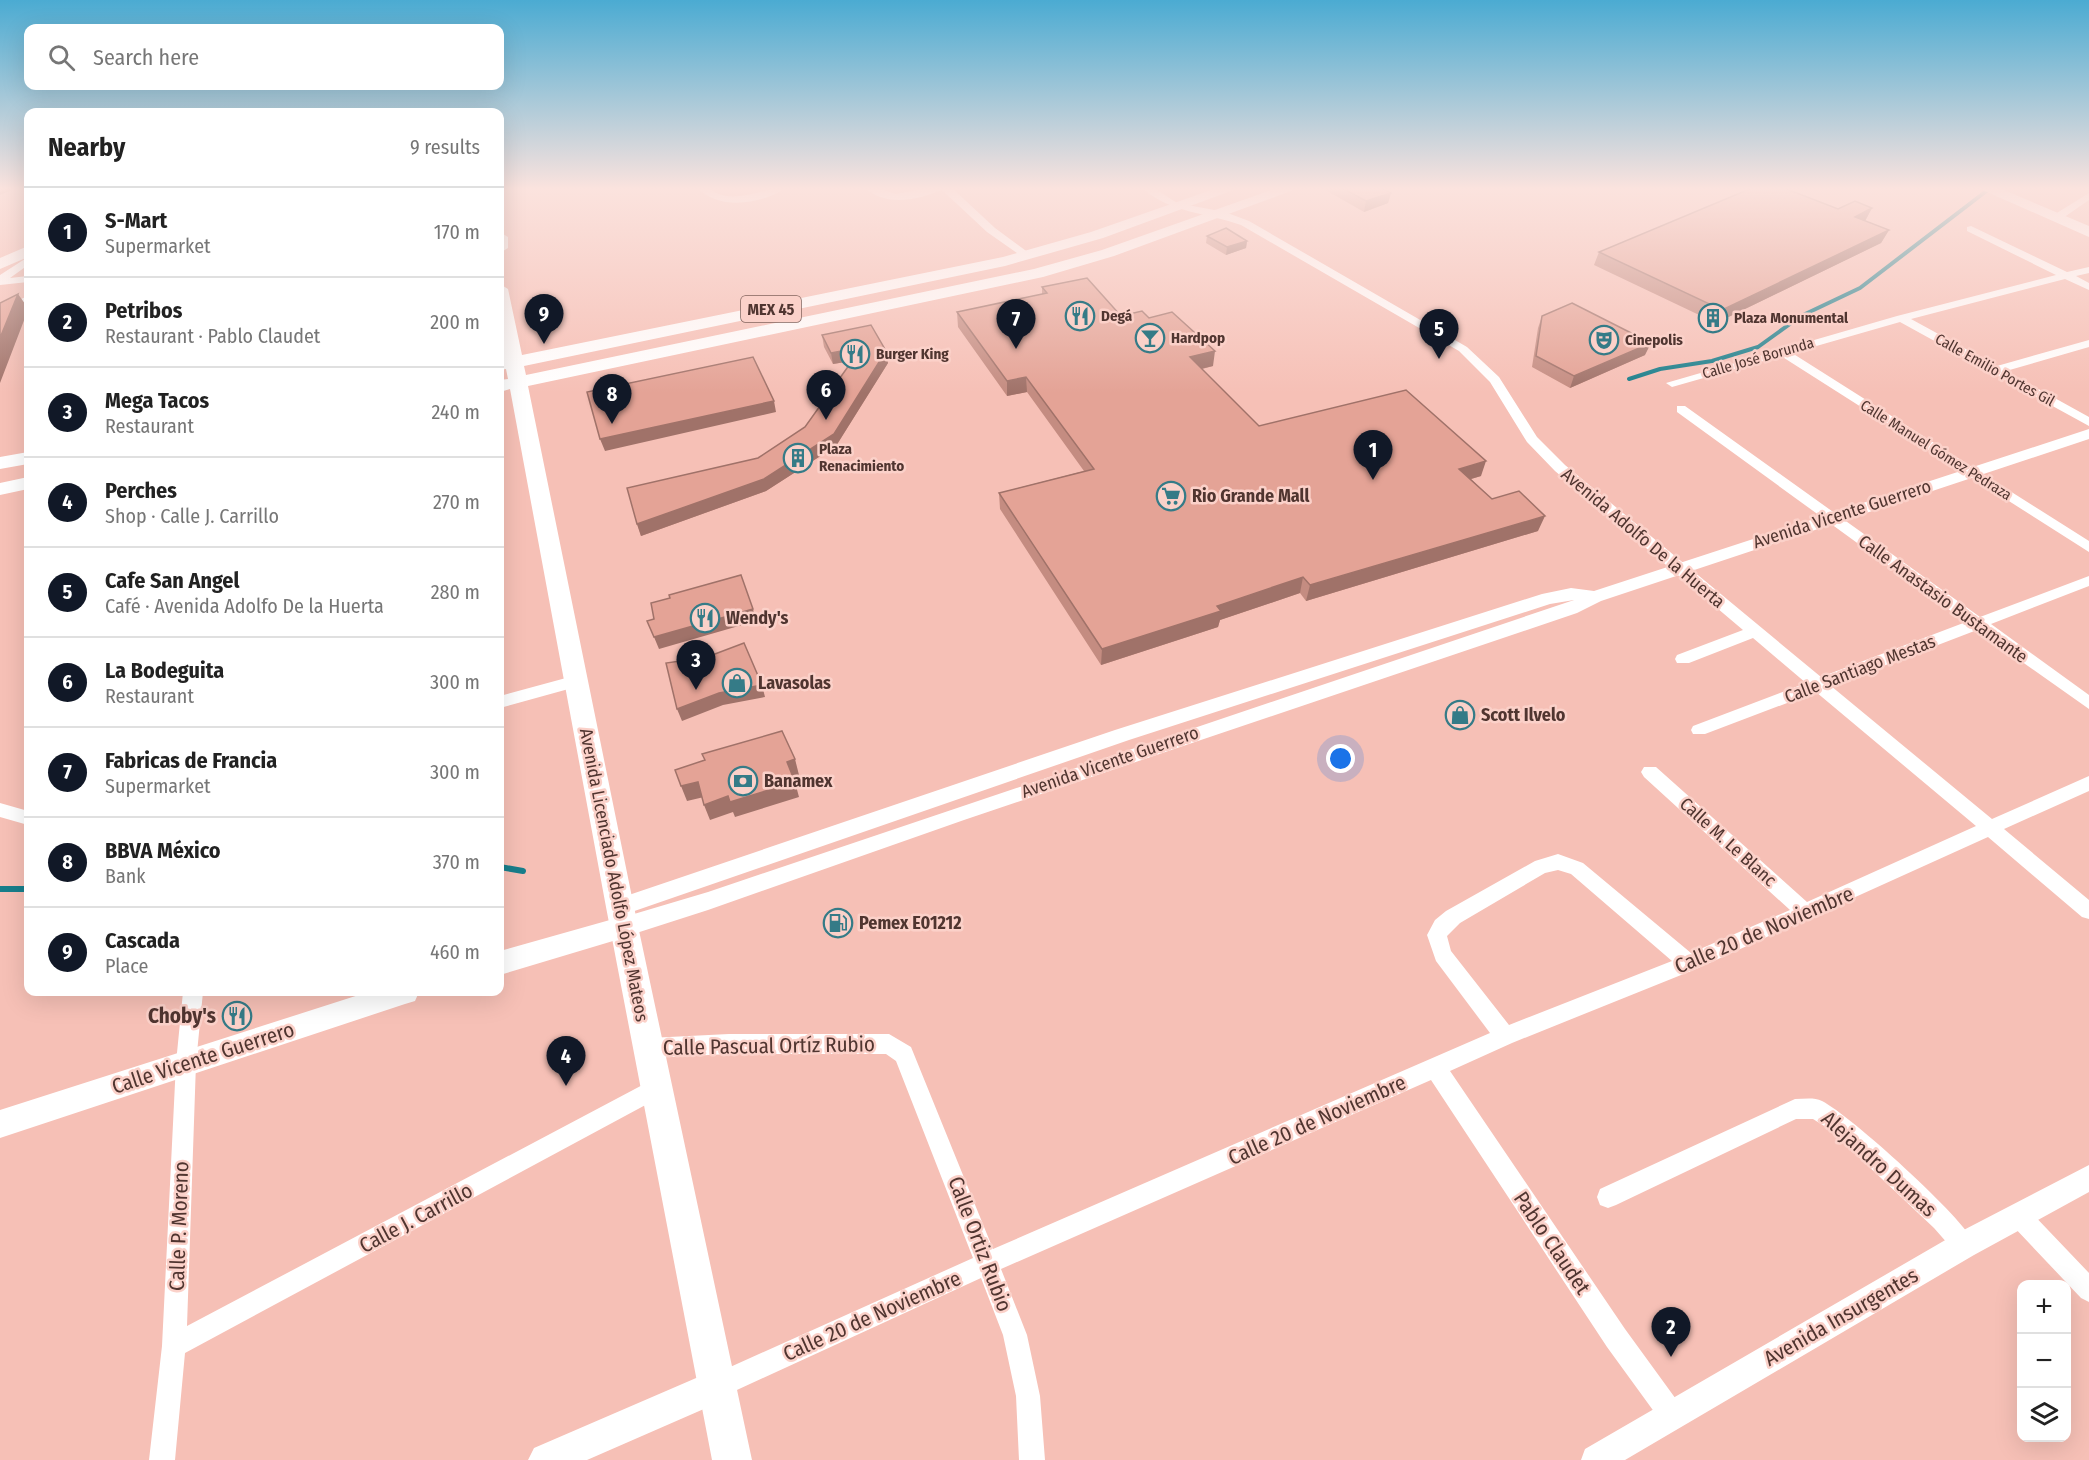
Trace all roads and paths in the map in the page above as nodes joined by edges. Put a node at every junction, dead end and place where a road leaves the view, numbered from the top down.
1 (17, 256) edge
2 (1028, 256) joint
3 (1064, 256) edge
4 (1095, 256) edge
5 (1303, 256) edge
6 (2026, 256) edge
7 (1078, 262) junction
8 (24, 263) edge
9 (0, 264) edge
10 (2089, 270) edge
11 (1037, 273) junction
12 (2067, 276) junction
13 (24, 279) edge
14 (0, 281) edge
15 (2089, 287) edge
16 (24, 301) edge
17 (0, 312) edge
18 (1901, 318) junction
19 (504, 337) edge
20 (2089, 343) edge
21 (1784, 353) junction
22 (507, 363) edge
23 (1996, 370) junction
24 (519, 382) junction
25 (1672, 382) dead end
26 (504, 385) edge
27 (512, 408) edge
28 (1681, 409) dead end
29 (2089, 422) edge
30 (2089, 434) edge
31 (24, 459) edge
32 (0, 463) edge
33 (1971, 471) junction
34 (24, 484) edge
35 (0, 489) edge
36 (1830, 518) junction
37 (2089, 547) edge
38 (1679, 568) junction
39 (2089, 581) edge
40 (1978, 624) junction
41 (1755, 631) junction
42 (1683, 659) dead end
43 (577, 681) junction
44 (1819, 685) junction
45 (504, 701) edge
46 (2089, 703) edge
47 (1699, 730) dead end
48 (1650, 772) dead end
49 (2089, 783) edge
50 (0, 810) edge
51 (24, 817) edge
52 (1992, 829) junction
53 (2089, 911) edge
54 (1805, 912) junction
55 (622, 917) junction
56 (504, 961) edge
57 (1689, 963) junction
58 (193, 996) edge
59 (393, 996) edge
60 (1505, 1036) junction
61 (889, 1044) joint
62 (649, 1048) junction
63 (186, 1064) junction
64 (1436, 1069) junction
65 (657, 1088) junction
66 (0, 1124) edge
67 (2089, 1178) edge
68 (1608, 1197) dead end
69 (2020, 1217) junction
70 (1964, 1245) junction
71 (988, 1263) junction
72 (2089, 1290) edge
73 (174, 1346) junction
74 (717, 1386) junction
75 (1672, 1415) junction
76 (162, 1460) edge
77 (546, 1460) edge
78 (732, 1460) edge
79 (1032, 1460) edge
80 (1596, 1460) edge

1 - 9 main road
2 - 11 main road
2 - 22 main road, MEX 45
3 - 7 main road
4 - 7 main road, MEX 45
5 - 38 street, Avenida Adolfo De la Huerta
6 - 12 street
7 - 11 main road, MEX 45
8 - 14 street
10 - 12 street, Calle José Borunda
11 - 24 main road, MEX 45
12 - 15 street
12 - 18 street, Calle José Borunda
13 - 14 street
16 - 17 street
18 - 21 street, Calle José Borunda
18 - 23 street, Calle Emilio Portes Gil
19 - 22 main road, Avenida Licenciado Adolfo López Mateos
20 - 23 street
21 - 25 street, Calle José Borunda
21 - 33 street, Calle Manuel Gómez Pedraza
22 - 24 main road, Avenida Licenciado Adolfo López Mateos
23 - 29 street, Calle Emilio Portes Gil
24 - 26 main road, MEX 45
24 - 27 main road, Avenida Licenciado Adolfo López Mateos
27 - 43 main road, Avenida Licenciado Adolfo López Mateos
28 - 36 street, Calle Anastasio Bustamante
30 - 33 street, Avenida Vicente Guerrero
31 - 32 main road
33 - 36 street, Avenida Vicente Guerrero
33 - 37 street, Calle Manuel Gómez Pedraza
34 - 35 main road
36 - 38 street, Avenida Vicente Guerrero
36 - 40 street, Calle Anastasio Bustamante
38 - 41 street, Avenida Adolfo De la Huerta
38 - 55 street, Avenida Vicente Guerrero
39 - 40 street, Calle Santiago Mestas
40 - 44 street, Calle Santiago Mestas
40 - 46 street, Calle Anastasio Bustamante
41 - 42 street
41 - 44 street, Avenida Adolfo De la Huerta
43 - 45 street
43 - 55 main road, Avenida Licenciado Adolfo López Mateos
44 - 47 street, Calle Santiago Mestas
44 - 52 street, Avenida Adolfo De la Huerta
48 - 54 street, Calle M. Le Blanc
49 - 52 street, Calle 20 de Noviembre
50 - 51 street
52 - 53 street, Avenida Adolfo De la Huerta
52 - 54 street, Calle 20 de Noviembre
54 - 57 street, Calle 20 de Noviembre
55 - 56 main road
55 - 62 main road, Avenida Licenciado Adolfo López Mateos
57 - 60 street, Calle 20 de Noviembre
57 - 60 street
58 - 63 street, Calle P. Moreno
59 - 63 main road, Calle Vicente Guerrero
60 - 64 street, Calle 20 de Noviembre
61 - 62 street, Calle Pascual Ortíz Rubio
61 - 71 street, Calle Ortiz Rubio
62 - 65 main road, Avenida Licenciado Adolfo López Mateos
63 - 66 main road, Calle Vicente Guerrero
63 - 73 street, Calle P. Moreno
64 - 71 street, Calle 20 de Noviembre
64 - 75 street, Pablo Claudet
65 - 73 street, Calle J. Carrillo
65 - 74 main road, Avenida Licenciado Adolfo López Mateos
67 - 69 street, Avenida Insurgentes
68 - 70 street, Alejandro Dumas
69 - 70 street, Avenida Insurgentes
69 - 72 street
70 - 75 street, Avenida Insurgentes
71 - 74 street, Calle 20 de Noviembre
71 - 79 street, Calle Ortiz Rubio
73 - 76 street, Calle P. Moreno
74 - 77 main road, Calle 20 de Noviembre
74 - 78 main road, Avenida Licenciado Adolfo López Mateos
75 - 80 street, Avenida Insurgentes

